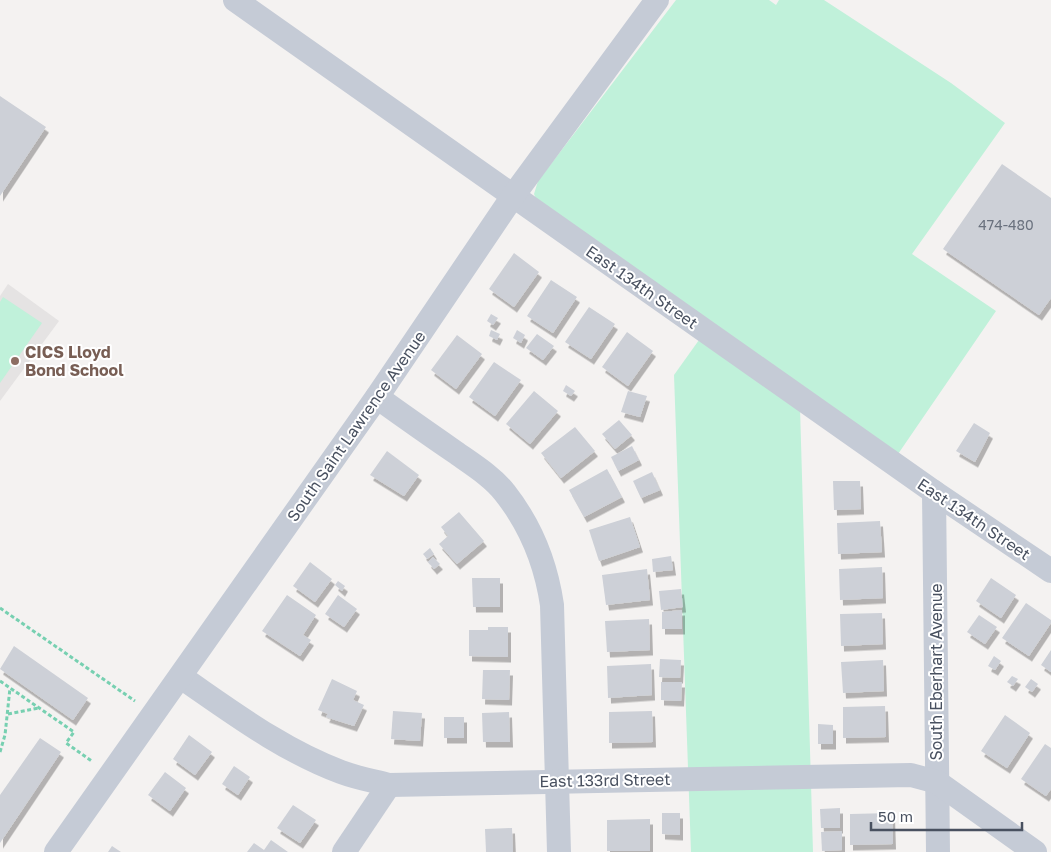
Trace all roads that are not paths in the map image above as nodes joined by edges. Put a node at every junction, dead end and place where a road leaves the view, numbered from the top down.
1 (235, 0) edge
2 (657, 0) edge
3 (513, 196) junction
4 (377, 398) junction
5 (934, 492) junction
6 (1051, 571) edge
7 (181, 677) junction
8 (557, 781) junction
9 (937, 782) junction
10 (389, 785) junction
11 (56, 852) edge
12 (344, 852) edge
13 (559, 852) edge
14 (938, 852) edge
15 (1035, 852) edge

1 - 3 street, East 134th Street
2 - 3 street, South Saint Lawrence Avenue
3 - 4 street, South Saint Lawrence Avenue
3 - 5 street, East 134th Street
4 - 7 street, South Saint Lawrence Avenue
4 - 8 street
5 - 6 street, East 134th Street
5 - 9 street, South Eberhart Avenue
7 - 10 street, East 133rd Street
7 - 11 street, South Saint Lawrence Avenue
8 - 9 street, East 133rd Street
8 - 10 street, East 133rd Street
8 - 13 street
9 - 14 street, South Eberhart Avenue
9 - 15 street, East 133rd Street
10 - 12 street

